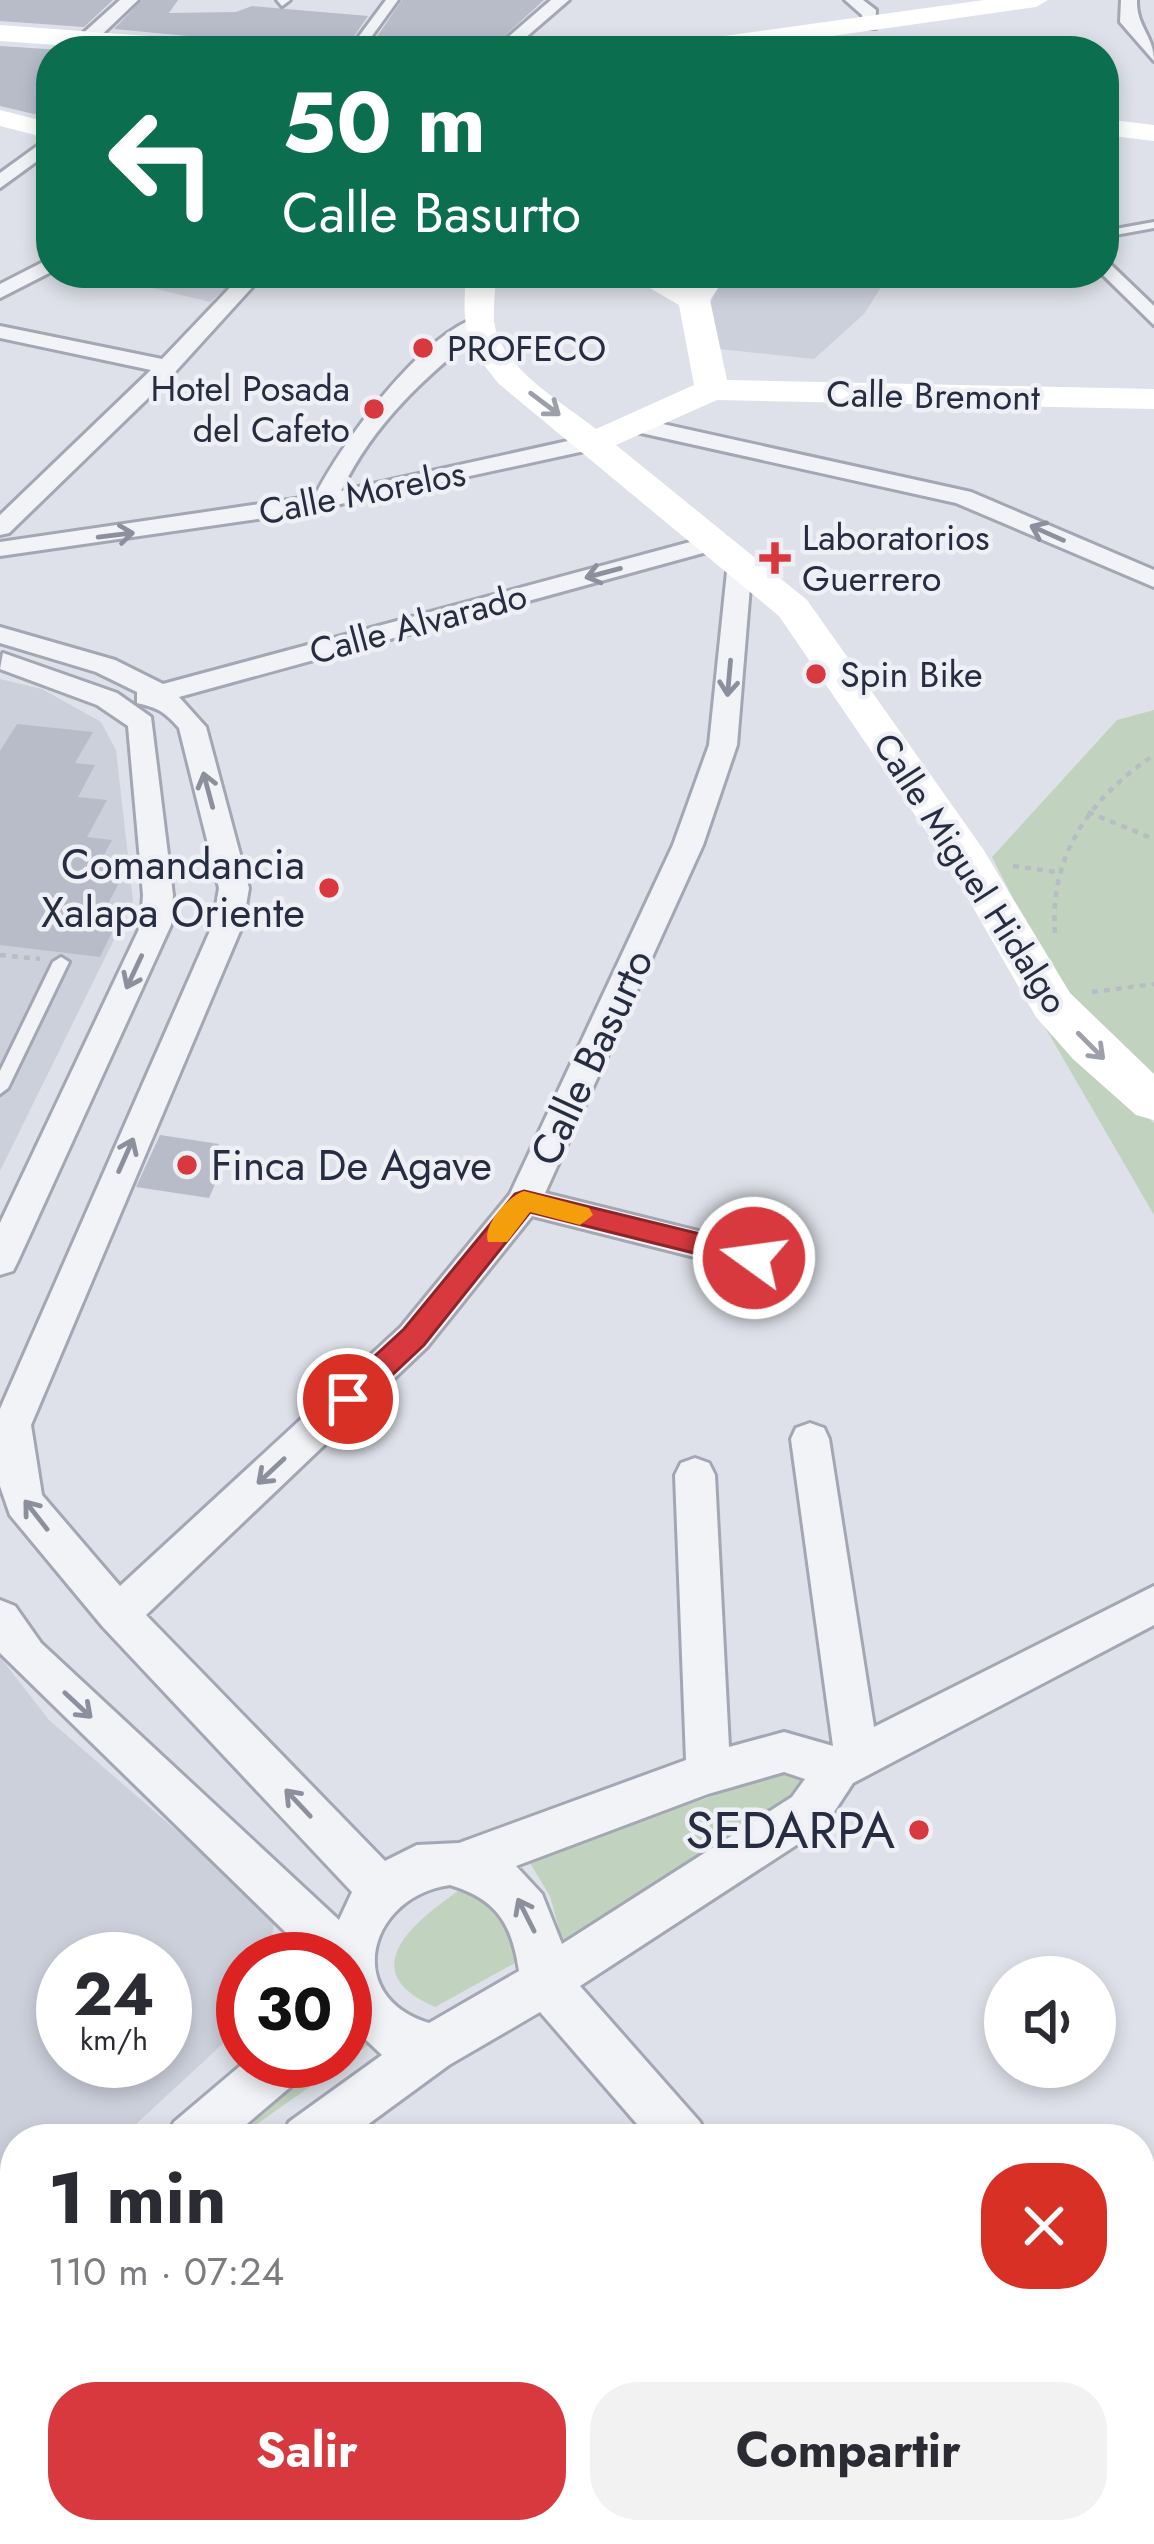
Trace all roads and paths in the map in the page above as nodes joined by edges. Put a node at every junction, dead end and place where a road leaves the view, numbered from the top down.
1 (130, 0) edge
2 (392, 0) edge
3 (561, 0) edge
4 (853, 0) edge
5 (1036, 0) edge
6 (1129, 0) edge
7 (869, 24) junction
8 (0, 33) edge
9 (105, 36) edge
10 (365, 36) edge
11 (518, 36) edge
12 (782, 36) edge
13 (863, 36) edge
14 (36, 37) edge
15 (1154, 56) edge
16 (0, 118) edge
17 (36, 126) edge
18 (1119, 129) edge
19 (1154, 133) edge
20 (36, 154) edge
21 (0, 182) edge
22 (1154, 225) edge
23 (1119, 231) edge
24 (36, 272) edge
25 (1119, 280) edge
26 (241, 288) edge
27 (480, 288) edge
28 (703, 288) edge
29 (0, 292) edge
30 (1154, 319) edge
31 (0, 320) edge
32 (478, 323) junction
33 (1, 333) edge
34 (167, 367) junction
35 (712, 390) junction
36 (1154, 399) edge
37 (640, 426) junction
38 (595, 442) junction
39 (324, 501) junction
40 (0, 528) edge
41 (0, 549) edge
42 (728, 552) junction
43 (1154, 580) edge
44 (0, 635) edge
45 (0, 660) edge
46 (160, 692) junction
47 (120, 705) junction
48 (1154, 755) edge
49 (1088, 812) junction
50 (1154, 839) edge
51 (1058, 950) dead end
52 (0, 955) edge
53 (62, 962) joint
54 (1154, 984) edge
55 (1075, 994) dead end
56 (0, 1088) edge
57 (1154, 1102) edge
58 (524, 1201) junction
59 (754, 1258) dead end
60 (0, 1261) edge
61 (6, 1425) edge
62 (810, 1439) dead end
63 (695, 1475) dead end
64 (1154, 1604) edge
65 (118, 1614) junction
66 (0, 1618) edge
67 (848, 1763) junction
68 (708, 1773) junction
69 (467, 1862) junction
70 (379, 1888) junction
71 (295, 1932) edge
72 (356, 1932) edge
73 (544, 1982) junction
74 (372, 2014) edge
75 (432, 2048) junction
76 (251, 2088) edge
77 (208, 2124) edge
78 (326, 2124) edge
79 (670, 2124) edge

1 - 9 street
2 - 10 street
3 - 11 street
4 - 7 street
5 - 7 main road
6 - 15 street
7 - 12 main road
7 - 13 main road
8 - 14 main road
16 - 17 main road
18 - 19 main road
20 - 21 street
22 - 23 lane
24 - 29 street
25 - 30 street
26 - 34 street
27 - 32 main road
28 - 35 main road
31 - 33 street
32 -> 38 main road, Calle Miguel Hidalgo
32 - 39 street
33 - 34 street
34 - 40 street
35 - 36 main road, Calle Bremont
35 - 37 main road, Calle Morelos
37 - 38 main road, Calle Morelos
43 -> 37 street
38 - 39 street, Calle Morelos
38 - 42 main road, Calle Miguel Hidalgo
41 -> 39 street, Calle Morelos
42 -> 46 street, Calle Alvarado
42 -> 57 main road, Calle Miguel Hidalgo
42 -> 58 street, Calle Basurto
44 - 46 street
45 - 47 street
46 - 47 street, Calle Alvarado
61 -> 46 street
47 -> 60 street
48 - 49 path
49 - 50 path
49 - 51 path
52 - 53 path
53 - 56 lane
54 - 55 path
58 - 59 street
58 -> 65 street, Calle Basurto
65 -> 61 street
62 - 67 street
63 - 68 street
64 - 67 street
70 -> 65 street
66 -> 71 street
67 - 68 street
67 - 73 street
68 - 69 street
69 - 70 street
73 -> 69 street
70 - 72 street
73 - 75 street
73 - 79 street
74 - 75 street
75 - 78 street
76 - 77 street

